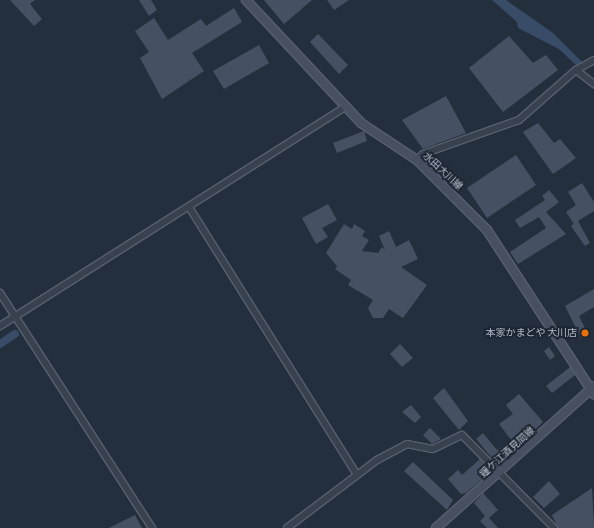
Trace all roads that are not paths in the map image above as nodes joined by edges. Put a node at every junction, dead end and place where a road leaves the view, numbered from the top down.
1 (246, 0) edge
2 (594, 60) edge
3 (576, 70) junction
4 (594, 84) edge
5 (345, 107) junction
6 (418, 160) junction
7 (189, 207) junction
8 (0, 293) edge
9 (15, 317) junction
10 (0, 326) edge
11 (593, 390) edge
12 (356, 472) junction
13 (499, 473) junction
14 (152, 528) edge
15 (287, 528) edge
16 (436, 528) edge
17 (554, 528) edge

1 - 5 main road, 水田大川線
2 - 3 street
3 - 4 street
3 - 6 street
5 - 6 main road, 水田大川線
5 - 7 street
6 - 11 main road, 水田大川線
7 - 9 street
7 - 12 street
8 - 9 street
9 - 10 street
9 - 14 street
11 - 13 main road, 鐘ケ江酒見間線
12 - 13 street
12 - 15 street
13 - 16 main road, 鐘ケ江酒見間線
13 - 17 street

